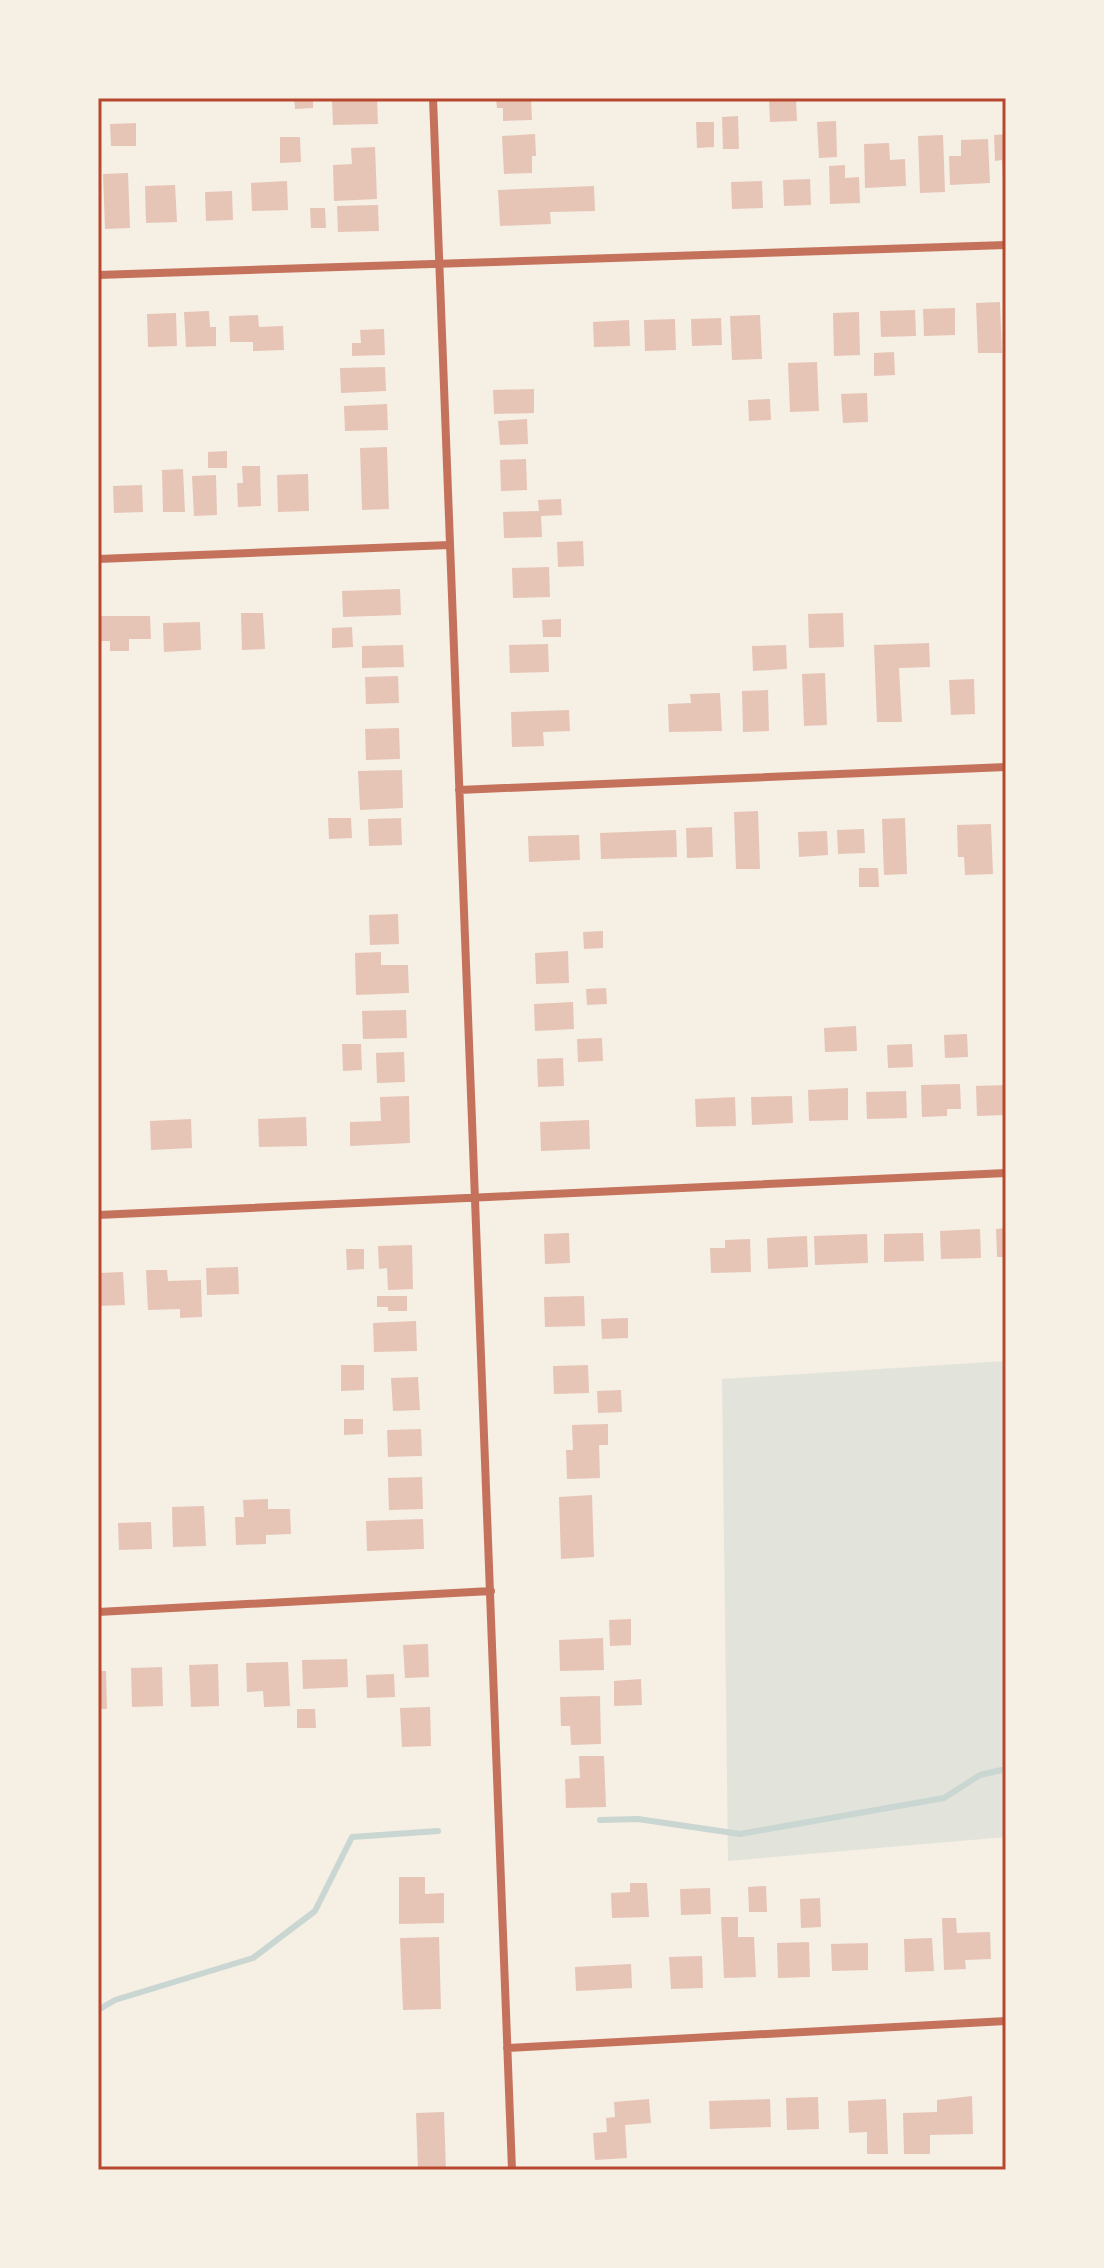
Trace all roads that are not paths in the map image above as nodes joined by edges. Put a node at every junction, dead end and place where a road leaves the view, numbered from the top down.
1 (433, 98) edge
2 (1006, 245) edge
3 (438, 264) junction
4 (98, 275) edge
5 (449, 545) junction
6 (98, 559) edge
7 (1006, 767) edge
8 (459, 790) junction
9 (1006, 1173) edge
10 (475, 1197) junction
11 (98, 1215) edge
12 (491, 1591) junction
13 (98, 1612) edge
14 (1006, 2021) edge
15 (507, 2048) junction
16 (512, 2170) edge

1 - 3 street
2 - 3 street
3 - 4 street
3 - 5 street
5 - 6 street
5 - 8 street
7 - 8 street
8 - 10 street
9 - 10 street
10 - 11 street
10 - 12 street
12 - 13 street
12 - 15 street
14 - 15 street
15 - 16 street

